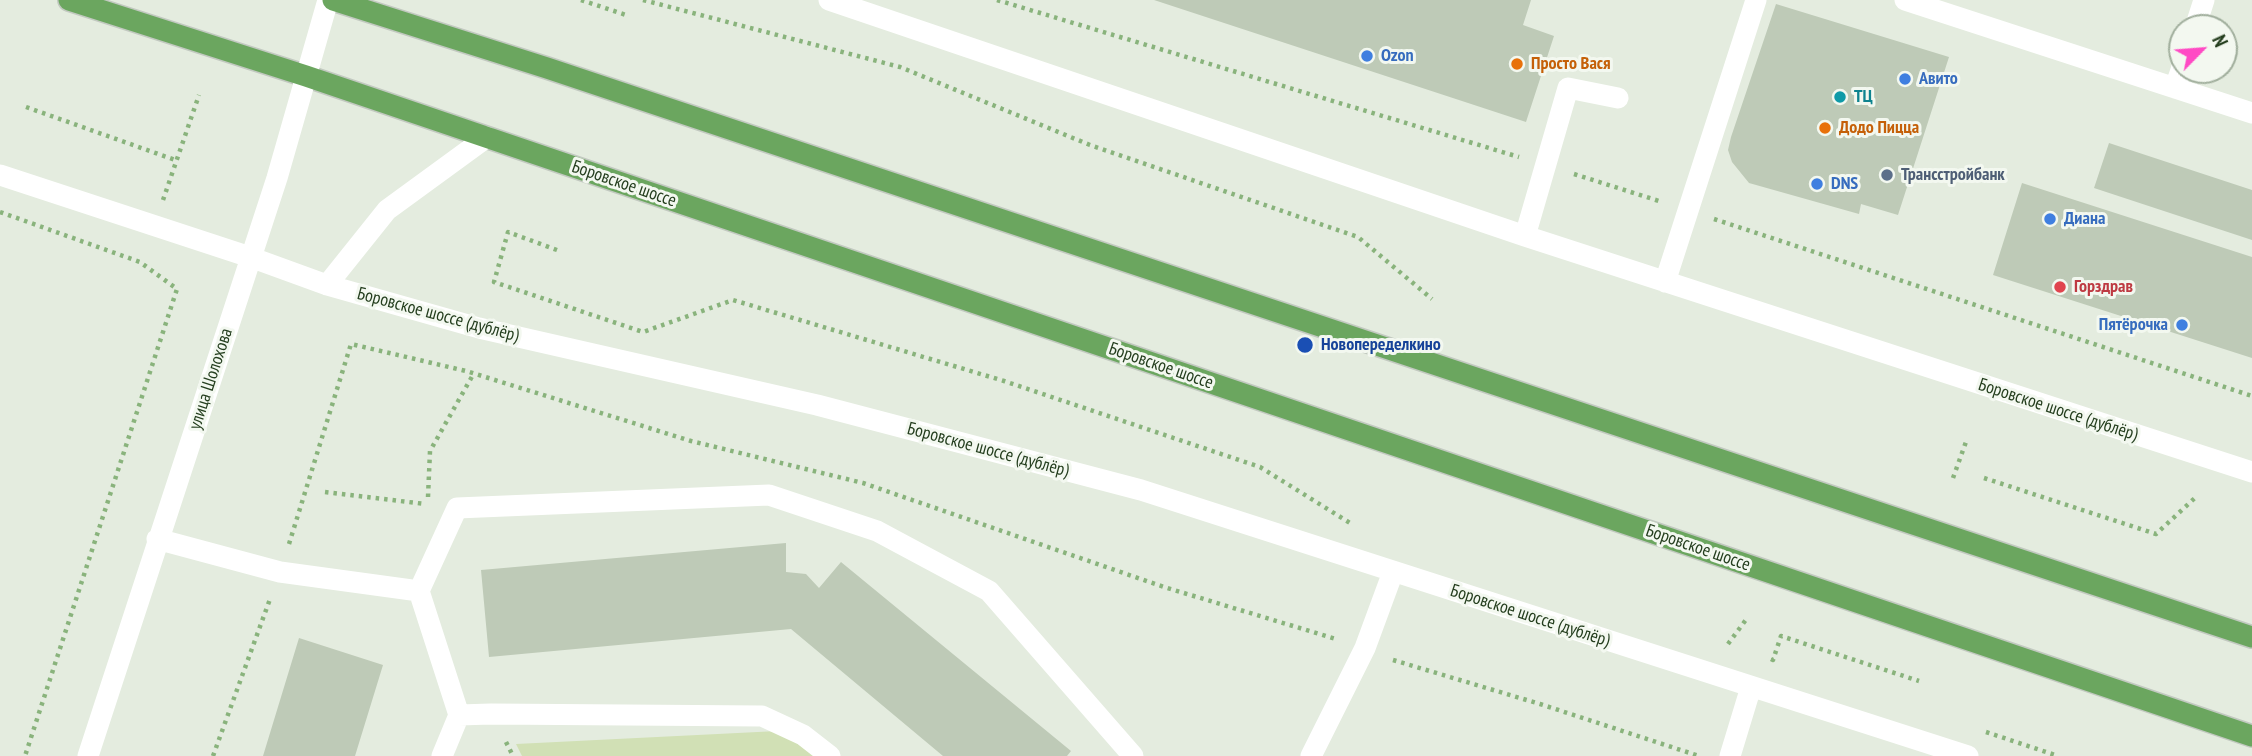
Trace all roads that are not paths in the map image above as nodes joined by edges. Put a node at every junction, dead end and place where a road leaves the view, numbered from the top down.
1 (69, 0) edge
2 (328, 0) edge
3 (333, 0) edge
4 (829, 0) edge
5 (1756, 0) edge
6 (1905, 0) edge
7 (306, 76) junction
8 (2176, 84) edge
9 (2175, 88) junction
10 (1618, 99) dead end
11 (2252, 113) edge
12 (487, 137) junction
13 (0, 175) edge
14 (1525, 236) junction
15 (250, 257) junction
16 (1665, 282) junction
17 (327, 285) junction
18 (2252, 472) edge
19 (158, 539) junction
20 (1393, 572) junction
21 (419, 591) junction
22 (2252, 637) edge
23 (1751, 687) junction
24 (459, 715) junction
25 (2252, 736) edge
26 (88, 756) edge
27 (442, 756) edge
28 (830, 756) edge
29 (1133, 756) edge
30 (1311, 756) edge
31 (1730, 756) edge
32 (1968, 756) edge

1 - 7 main road, Боровское шоссе
2 - 7 street, улица Шолохова
3 - 22 main road
4 - 14 street, Боровское шоссе (дублёр)
5 - 16 street
6 - 9 street
7 - 12 main road, Боровское шоссе
7 - 15 street, улица Шолохова
8 - 9 street
9 - 11 street
10 - 14 street
12 - 17 street
12 - 25 main road, Боровское шоссе
13 - 15 street, Боровское шоссе (дублёр)
14 - 16 street, Боровское шоссе (дублёр)
15 - 17 street, Боровское шоссе (дублёр)
15 - 19 street, улица Шолохова
16 - 18 street, Боровское шоссе (дублёр)
17 - 20 street, Боровское шоссе (дублёр)
19 - 21 street
19 - 26 street, улица Шолохова
20 - 23 street, Боровское шоссе (дублёр)
20 - 30 street
21 - 24 street
21 - 29 street
23 - 31 street
23 - 32 street, Боровское шоссе (дублёр)
24 - 27 street
24 - 28 street

